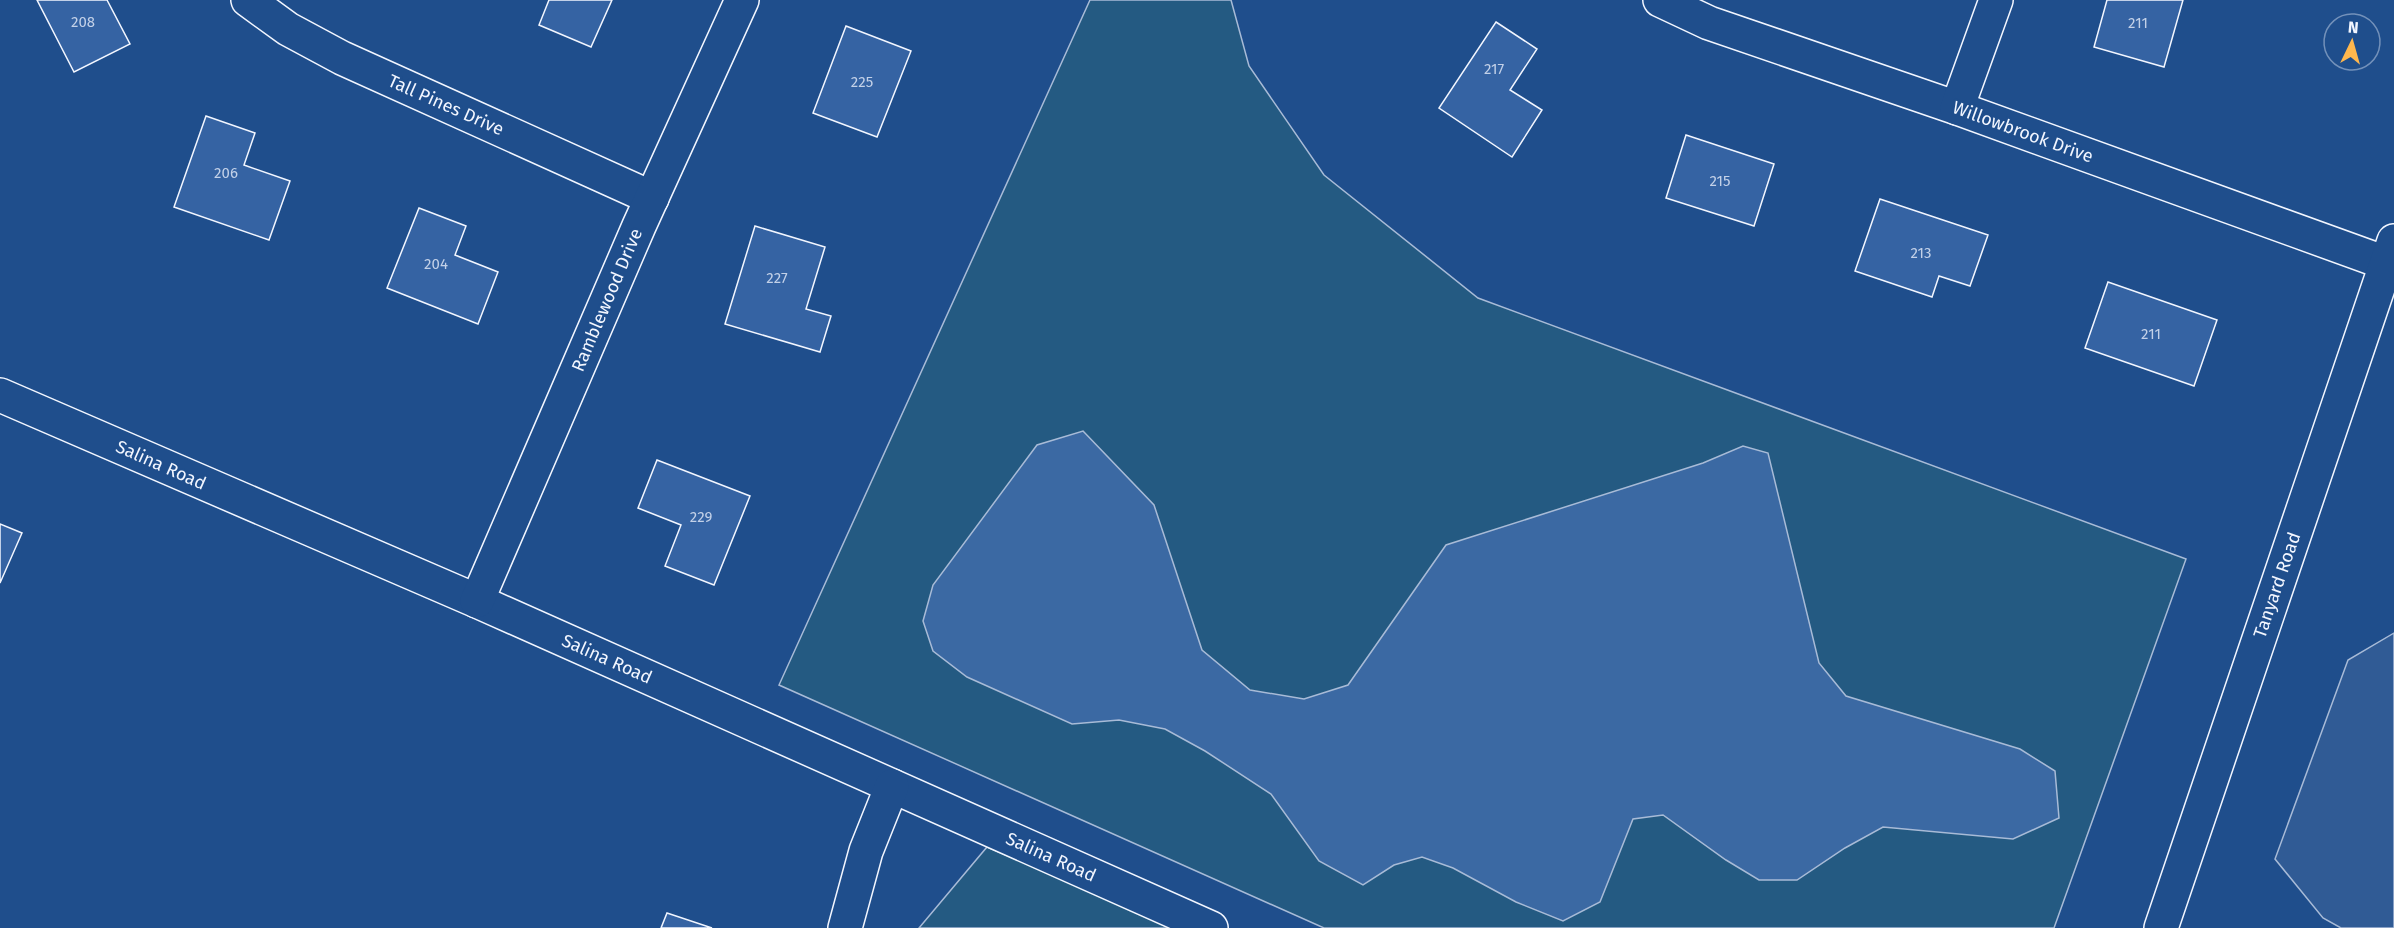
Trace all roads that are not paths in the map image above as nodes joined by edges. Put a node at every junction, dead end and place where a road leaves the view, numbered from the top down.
1 (248, 0) edge
2 (742, 0) edge
3 (1660, 0) edge
4 (1996, 0) edge
5 (1957, 108) junction
6 (652, 198) junction
7 (2391, 257) edge
8 (0, 395) edge
9 (477, 601) junction
10 (892, 786) junction
11 (845, 928) edge
12 (1211, 928) edge
13 (2161, 928) edge

1 - 6 street, Tall Pines Drive
2 - 6 street, Ramblewood Drive
3 - 5 street, Willowbrook Drive
4 - 5 street
5 - 7 street, Willowbrook Drive
6 - 9 street, Ramblewood Drive
7 - 13 street, Tanyard Road
8 - 9 street, Salina Road
9 - 10 street, Salina Road
10 - 11 street
10 - 12 street, Salina Road

